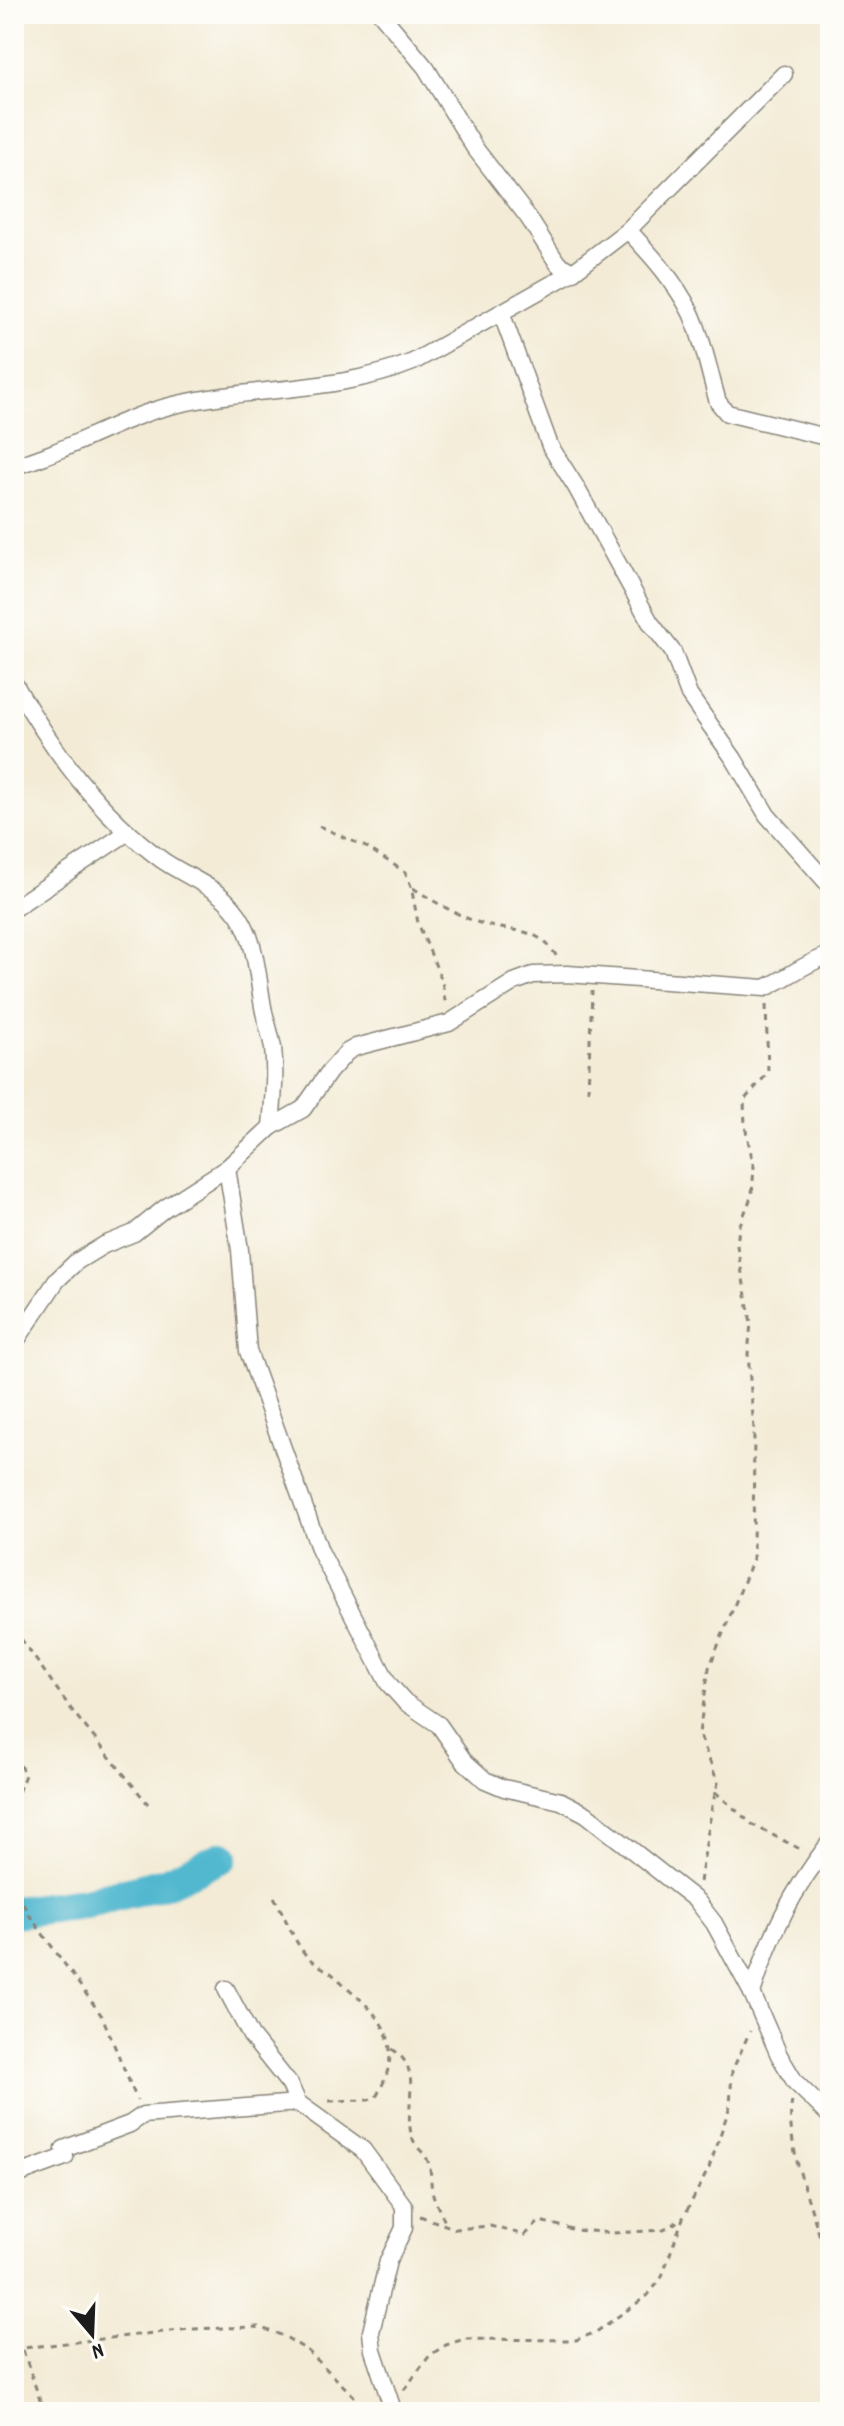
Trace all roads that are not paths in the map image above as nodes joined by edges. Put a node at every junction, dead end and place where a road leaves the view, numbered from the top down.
1 (381, 14) edge
2 (784, 74) dead end
3 (628, 230) junction
4 (573, 272) junction
5 (501, 312) junction
6 (830, 438) edge
7 (14, 466) edge
8 (14, 683) edge
9 (128, 832) junction
10 (830, 886) edge
11 (14, 908) edge
12 (830, 955) edge
13 (271, 1127) junction
14 (227, 1168) junction
15 (14, 1344) edge
16 (830, 1842) edge
17 (226, 1989) dead end
18 (752, 1993) junction
19 (298, 2103) junction
20 (830, 2116) edge
21 (14, 2176) edge
22 (392, 2409) edge

1 - 4 street
2 - 3 street
3 - 4 street
3 - 6 street
4 - 5 street
5 - 7 street
5 - 10 street
8 - 9 street
9 - 11 street
9 - 13 street
12 - 13 street
13 - 14 street
14 - 15 street
14 - 18 street
16 - 18 street
17 - 19 street
18 - 20 street
19 - 21 street
19 - 22 street

